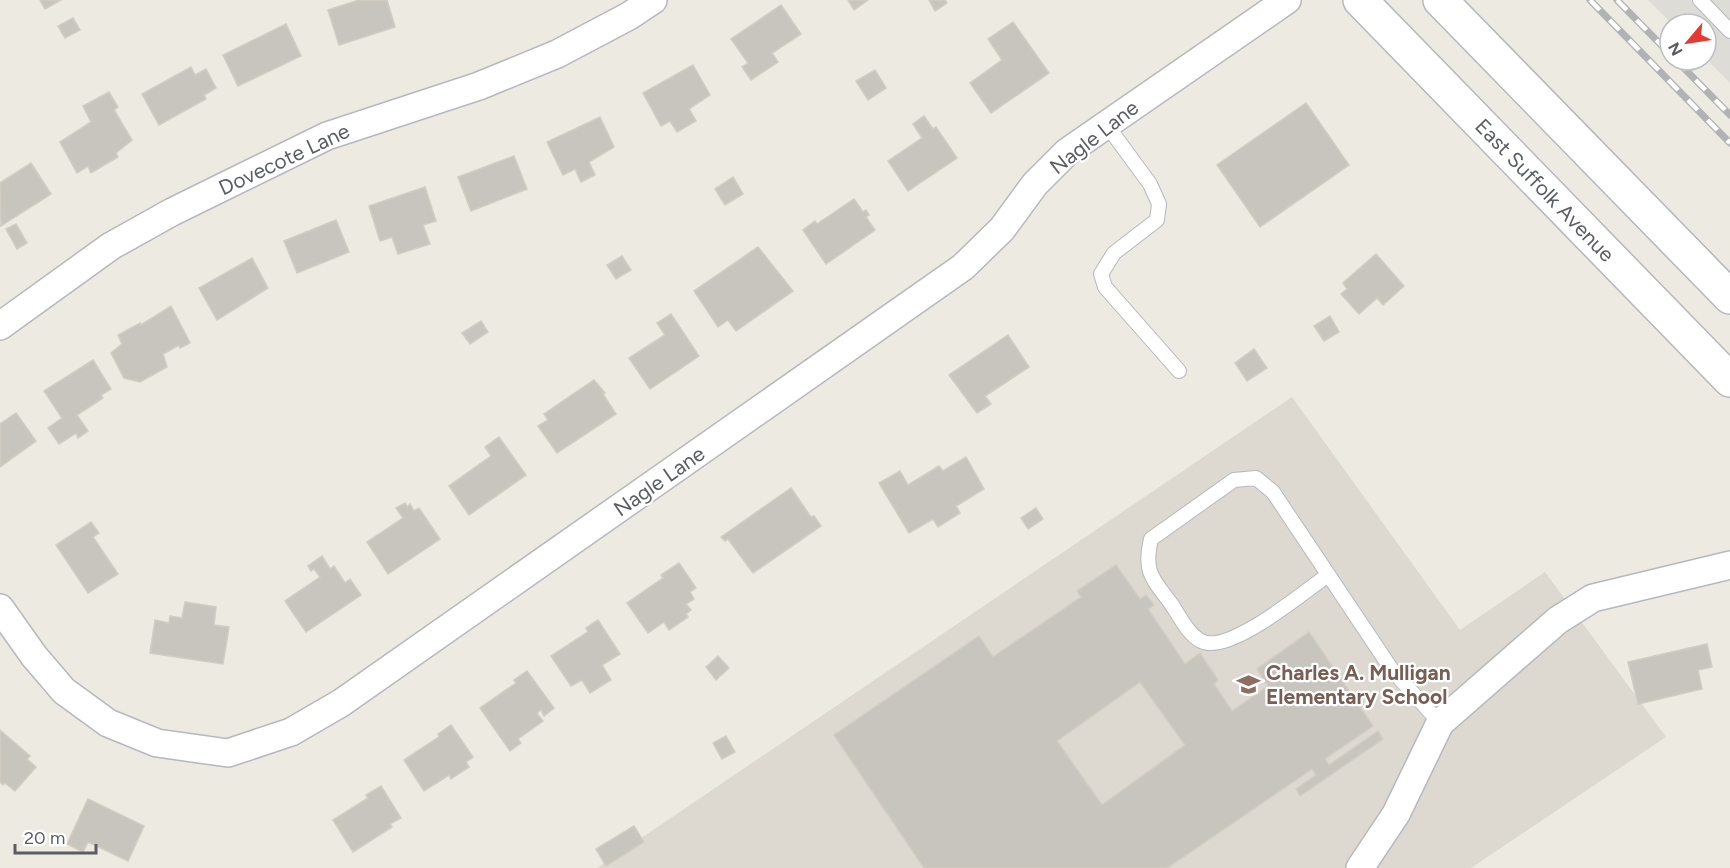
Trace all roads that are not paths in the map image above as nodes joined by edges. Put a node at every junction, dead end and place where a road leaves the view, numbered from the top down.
1 (653, 0) edge
2 (1287, 0) edge
3 (1360, 0) edge
4 (1440, 0) edge
5 (1700, 0) edge
6 (1730, 31) edge
7 (1106, 124) junction
8 (1730, 297) edge
9 (0, 326) edge
10 (1179, 371) dead end
11 (1730, 380) edge
12 (1730, 565) edge
13 (1328, 575) junction
14 (0, 608) edge
15 (1440, 723) junction
16 (1360, 868) edge

1 - 9 street, Dovecote Lane
2 - 7 street, Nagle Lane
3 - 11 main road, East Suffolk Avenue
4 - 8 main road
5 - 6 lane
7 - 10 lane
7 - 14 street, Nagle Lane
12 - 15 street
13 - 13 lane
13 - 15 lane
15 - 16 street

